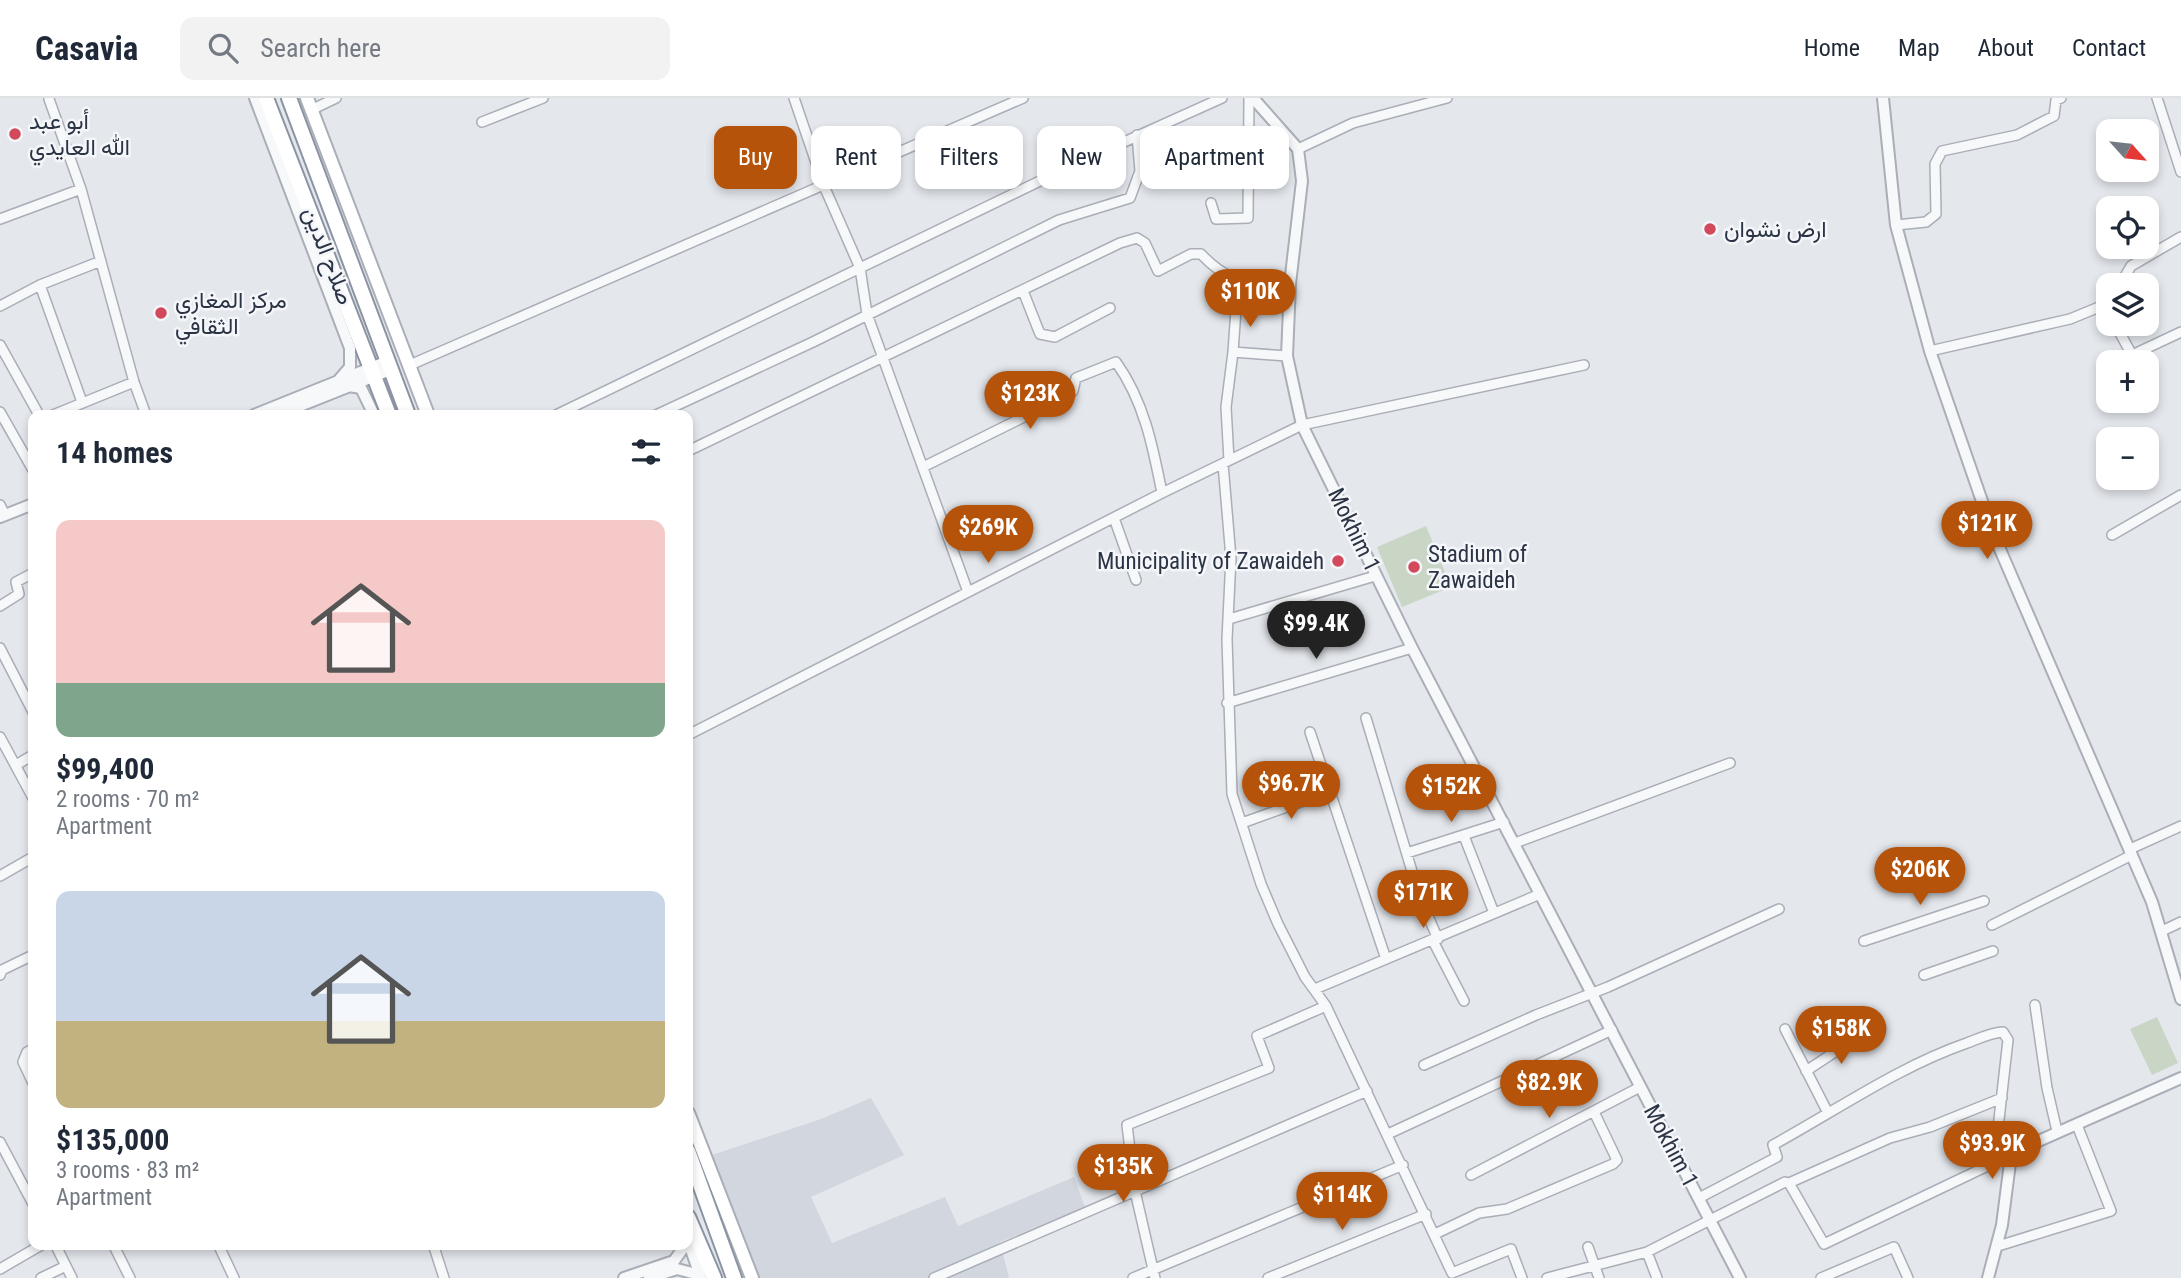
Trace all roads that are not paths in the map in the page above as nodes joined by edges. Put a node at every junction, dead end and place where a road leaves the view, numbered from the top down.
1 (255, 98) edge
2 (266, 98) edge
3 (289, 98) edge
4 (336, 98) edge
5 (543, 98) edge
6 (794, 98) edge
7 (1023, 98) edge
8 (1222, 98) edge
9 (1251, 98) edge
10 (1447, 98) edge
11 (1883, 98) edge
12 (2061, 98) edge
13 (2157, 98) edge
14 (49, 99) edge
15 (309, 104) edge
16 (482, 122) dead end
17 (1137, 135) junction
18 (811, 148) edge
19 (1298, 149) junction
20 (901, 152) edge
21 (286, 163) junction
22 (2181, 172) edge
23 (81, 189) junction
24 (817, 189) edge
25 (825, 189) edge
26 (1211, 204) dead end
27 (0, 219) edge
28 (1896, 225) junction
29 (2181, 237) edge
30 (101, 261) junction
31 (860, 268) junction
32 (2128, 273) edge
33 (1238, 281) junction
34 (1290, 284) junction
35 (40, 285) junction
36 (1023, 291) junction
37 (0, 306) edge
38 (1111, 308) dead end
39 (2096, 311) edge
40 (867, 314) junction
41 (2181, 332) edge
42 (2122, 336) edge
43 (0, 345) edge
44 (1930, 351) junction
45 (1233, 352) junction
46 (1287, 356) junction
47 (884, 358) junction
48 (389, 365) junction
49 (410, 365) junction
50 (1584, 365) dead end
51 (372, 372) junction
52 (134, 382) junction
53 (343, 384) junction
54 (82, 402) junction
55 (35, 410) edge
56 (64, 410) edge
57 (144, 410) edge
58 (268, 410) edge
59 (288, 410) edge
60 (372, 410) edge
61 (387, 410) edge
62 (406, 410) edge
63 (426, 410) edge
64 (565, 410) edge
65 (666, 410) edge
66 (0, 412) edge
67 (1302, 425) junction
68 (693, 449) edge
69 (28, 461) edge
70 (1226, 462) junction
71 (923, 467) junction
72 (1162, 493) junction
73 (2181, 495) edge
74 (28, 507) edge
75 (2, 513) edge
76 (1114, 518) junction
77 (2112, 535) dead end
78 (28, 576) edge
79 (1375, 576) junction
80 (1136, 580) dead end
81 (968, 592) junction
82 (0, 606) edge
83 (1229, 619) junction
84 (0, 648) edge
85 (1412, 648) junction
86 (28, 702) edge
87 (1227, 703) junction
88 (1366, 718) dead end
89 (693, 732) edge
90 (1310, 732) dead end
91 (0, 737) edge
92 (28, 758) edge
93 (1730, 763) dead end
94 (16, 765) junction
95 (28, 788) edge
96 (1331, 790) junction
97 (1242, 822) junction
98 (1504, 822) junction
99 (2181, 826) edge
100 (1464, 836) junction
101 (1515, 843) junction
102 (2131, 852) junction
103 (1407, 853) junction
104 (28, 860) edge
105 (0, 876) edge
106 (1540, 894) junction
107 (1984, 901) dead end
108 (1779, 909) dead end
109 (1494, 913) junction
110 (2181, 922) edge
111 (1992, 925) dead end
112 (2162, 931) junction
113 (1436, 940) junction
114 (1864, 941) dead end
115 (1993, 951) dead end
116 (28, 957) edge
117 (1386, 959) junction
118 (0, 975) edge
119 (1924, 975) dead end
120 (1315, 989) junction
121 (1592, 992) junction
122 (2181, 999) edge
123 (1464, 1001) dead end
124 (2035, 1005) dead end
125 (1326, 1006) junction
126 (1785, 1029) dead end
127 (1612, 1030) junction
128 (1859, 1036) dead end
129 (28, 1052) edge
130 (1424, 1065) dead end
131 (1806, 1071) junction
132 (28, 1072) edge
133 (2181, 1078) edge
134 (1640, 1087) junction
135 (1367, 1091) junction
136 (2002, 1098) junction
137 (1828, 1113) junction
138 (1595, 1114) junction
139 (2077, 1125) junction
140 (693, 1126) edge
141 (2057, 1131) junction
142 (1388, 1134) junction
143 (0, 1142) edge
144 (2005, 1162) junction
145 (693, 1165) edge
146 (1404, 1165) junction
147 (1471, 1175) dead end
148 (1789, 1183) junction
149 (1135, 1191) junction
150 (28, 1195) edge
151 (1699, 1198) junction
152 (1426, 1214) junction
153 (1710, 1219) junction
154 (716, 1230) junction
155 (1435, 1234) junction
156 (693, 1240) edge
157 (1998, 1246) junction
158 (693, 1247) edge
159 (1588, 1247) dead end
160 (33, 1250) edge
161 (59, 1250) edge
162 (116, 1250) edge
163 (221, 1250) edge
164 (435, 1250) edge
165 (682, 1250) edge
166 (1647, 1252) junction
167 (66, 1266) junction
168 (1594, 1266) junction
169 (0, 1269) edge
170 (1154, 1274) edge
171 (1453, 1275) edge
172 (705, 1277) edge
173 (41, 1278) edge
174 (72, 1278) edge
175 (130, 1278) edge
176 (234, 1278) edge
177 (444, 1278) edge
178 (624, 1278) edge
179 (649, 1278) edge
180 (734, 1278) edge
181 (752, 1278) edge
182 (934, 1278) edge
183 (1133, 1278) edge
184 (1268, 1278) edge
185 (1522, 1278) edge
186 (1547, 1278) edge
187 (1599, 1278) edge
188 (1657, 1278) edge
189 (1740, 1278) edge
190 (1821, 1278) edge
191 (1908, 1278) edge
192 (1988, 1278) edge

1 - 21 street
2 - 21 highway, صلاح الدين
3 - 48 highway, صلاح الدين
4 - 15 street
5 - 16 street
6 - 18 street
7 - 20 street
8 - 17 street
9 - 19 street
9 - 26 street
10 - 19 street
11 - 28 street
12 - 28 street
13 - 22 street
14 - 23 street
15 - 49 main road
17 - 31 street
17 - 40 street
19 - 34 street, Mokhim 1
21 - 51 highway, صلاح الدين
21 - 53 street
23 - 27 street
23 - 30 street
24 - 49 street
25 - 31 street
28 - 44 street
29 - 32 street
30 - 35 street
30 - 52 street
31 - 40 street
31 - 64 street
33 - 34 street
33 - 36 street
33 - 45 street
34 - 46 street, Mokhim 1
35 - 37 street
35 - 54 street
36 - 38 street
36 - 47 street
39 - 44 street
40 - 47 street
40 - 65 street
41 - 42 street
43 - 55 street
44 - 102 street
45 - 46 street
45 - 70 street
46 - 67 street, Mokhim 1
47 - 68 street
47 - 71 street
48 - 51 street
48 - 62 highway, صلاح الدين
49 - 63 main road
50 - 67 street
51 - 53 street
51 - 61 highway, صلاح الدين
52 - 54 street
52 - 57 street
53 - 58 street
53 - 59 street
53 - 60 street
54 - 56 street
66 - 69 street
67 - 70 street
67 - 79 street, Mokhim 1
70 - 72 street
70 - 83 street
71 - 72 street
71 - 81 street
72 - 76 street
73 - 77 street
74 - 75 street
76 - 80 street
76 - 81 street
78 - 82 street
79 - 83 street
79 - 85 street, Mokhim 1
81 - 89 street
83 - 87 street
84 - 86 street
85 - 87 street
85 - 98 street, Mokhim 1
87 - 97 street
88 - 103 street
90 - 96 street
91 - 94 street
92 - 94 street
93 - 101 street
94 - 95 street
96 - 97 street
96 - 117 street
97 - 120 street
98 - 100 street
98 - 101 street, Mokhim 1
99 - 102 street
100 - 103 street
100 - 109 street
101 - 106 street, Mokhim 1
102 - 111 street
102 - 112 street
103 - 113 street
104 - 105 street
106 - 109 street
106 - 121 street, Mokhim 1
107 - 114 street
108 - 121 street
109 - 113 street
110 - 112 street
112 - 122 street
113 - 117 street
113 - 123 street
115 - 119 street
116 - 118 street
117 - 120 street
120 - 125 street
121 - 127 street, Mokhim 1
121 - 130 street
124 - 141 street
125 - 135 street
125 - 149 street
126 - 131 street
127 - 134 street, Mokhim 1
127 - 142 street
128 - 131 street
129 - 132 street
131 - 137 street
133 - 139 street
134 - 138 street
134 - 151 street, Mokhim 1
135 - 142 street
135 - 149 street
136 - 137 street
136 - 144 street
136 - 148 street
137 - 151 street
138 - 147 street
138 - 155 street
139 - 141 street
139 - 157 street
140 - 181 main road
141 - 144 street
142 - 146 street
143 - 150 street
144 - 148 street
144 - 157 street
145 - 154 highway
146 - 152 street
146 - 170 street
148 - 153 street
149 - 170 street
149 - 182 street
151 - 153 street, Mokhim 1
152 - 155 street
152 - 184 street
153 - 166 street
153 - 189 street, Mokhim 1
154 - 156 highway
154 - 180 highway
155 - 171 street
157 - 192 street
158 - 172 highway
159 - 168 street
160 - 169 street
161 - 167 street
162 - 175 street
163 - 176 street
164 - 177 street
165 - 178 street
166 - 168 street
166 - 188 street
167 - 173 street
167 - 174 street
168 - 186 street
168 - 187 street
170 - 183 street
171 - 185 street
172 - 179 street
190 - 191 street

